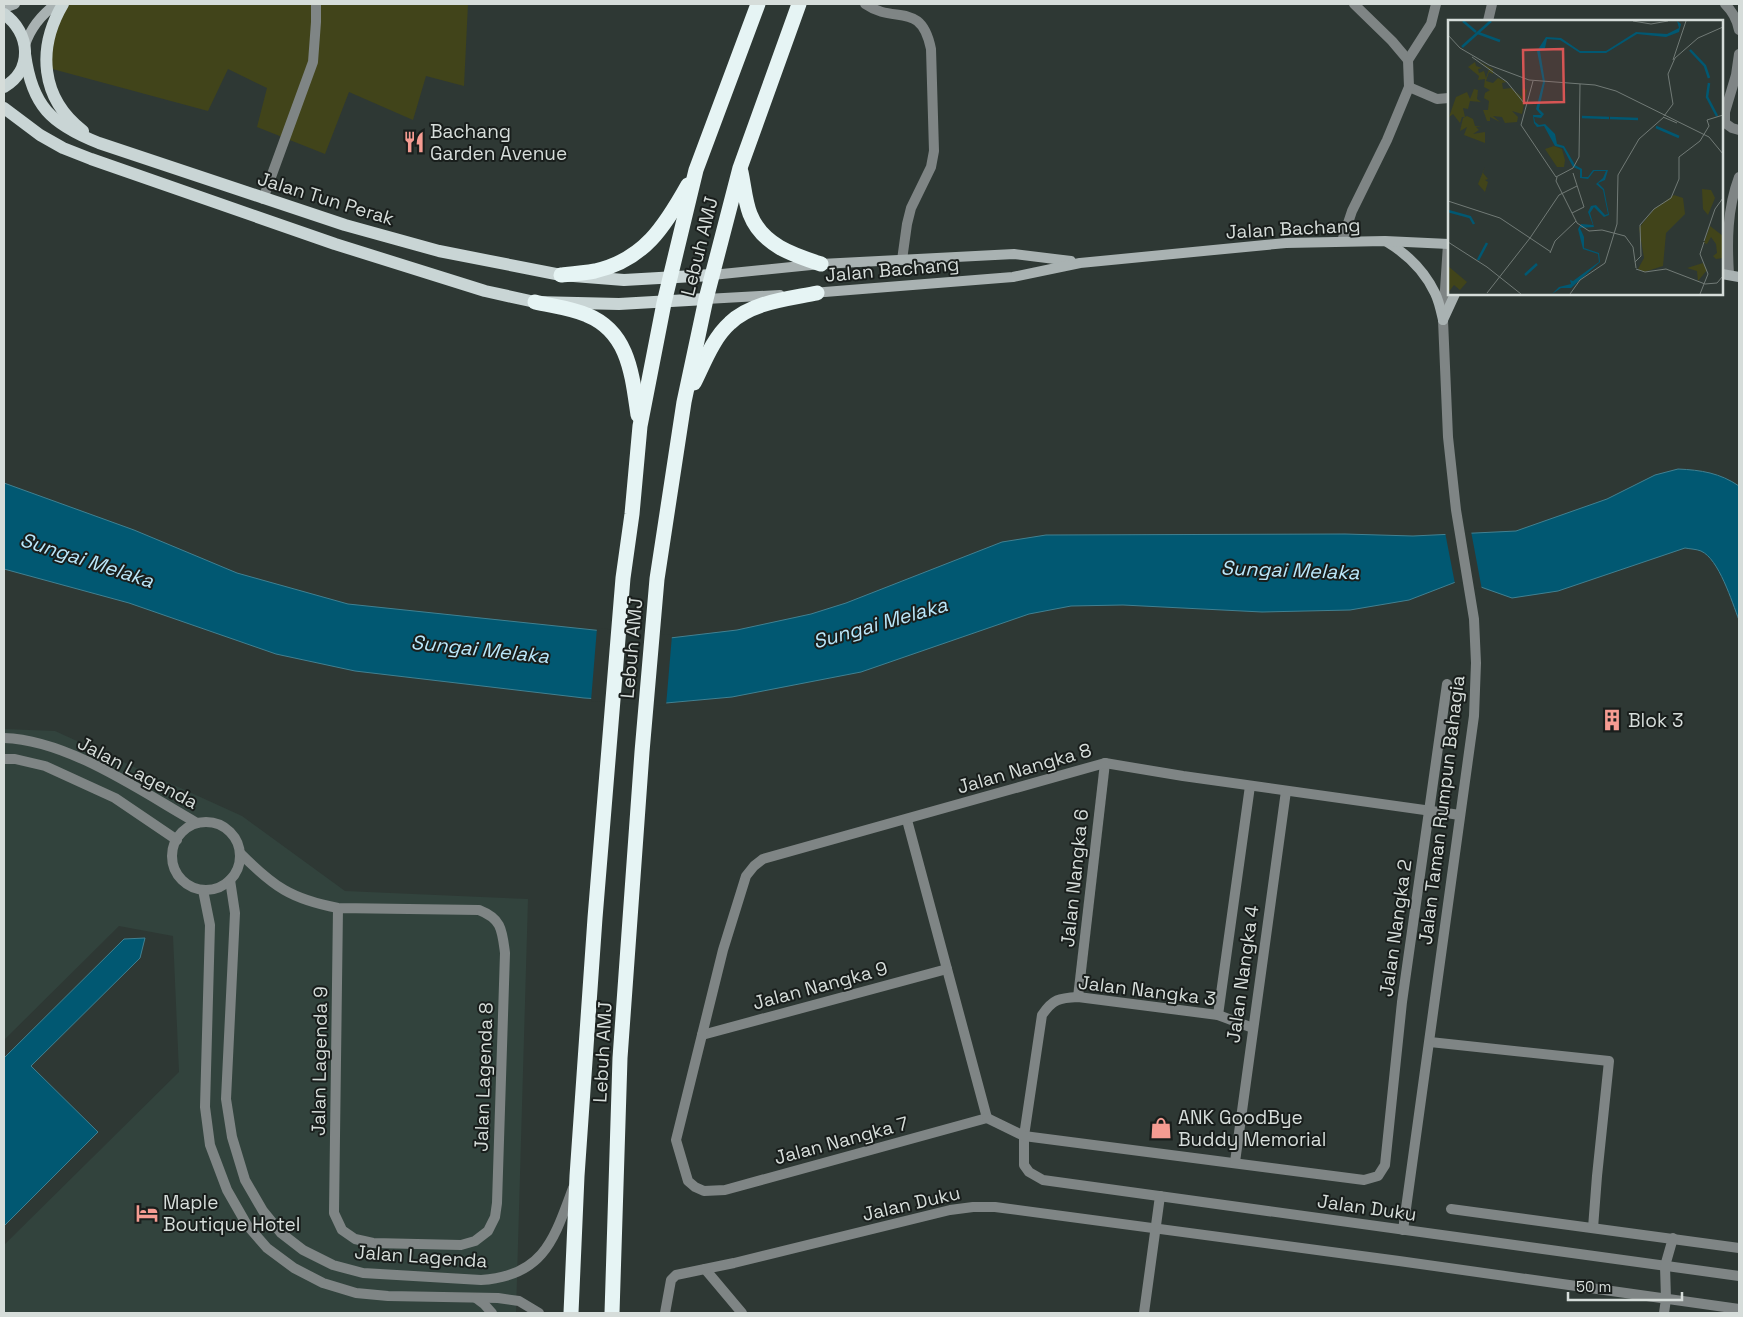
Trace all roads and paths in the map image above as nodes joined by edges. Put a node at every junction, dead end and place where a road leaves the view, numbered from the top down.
1 (15, 4) edge
2 (56, 4) edge
3 (63, 4) edge
4 (316, 4) edge
5 (758, 4) edge
6 (799, 4) edge
7 (865, 4) edge
8 (1354, 4) edge
9 (1436, 4) edge
10 (1492, 4) edge
11 (1725, 4) edge
12 (4, 8) edge
13 (4, 14) edge
14 (1488, 20) edge
15 (1739, 30) edge
16 (25, 50) junction
17 (1739, 54) edge
18 (1408, 60) junction
19 (4, 87) edge
20 (1409, 87) junction
21 (1448, 98) edge
22 (4, 108) edge
23 (1739, 130) edge
24 (99, 143) junction
25 (740, 168) junction
26 (696, 170) junction
27 (1739, 177) edge
28 (263, 198) junction
29 (1342, 241) junction
30 (1385, 241) junction
31 (1448, 244) edge
32 (1448, 257) edge
33 (902, 260) junction
34 (1080, 263) junction
35 (821, 264) junction
36 (561, 275) junction
37 (712, 276) junction
38 (1730, 276) edge
39 (671, 279) junction
40 (817, 293) junction
41 (1455, 295) edge
42 (706, 299) junction
43 (535, 302) junction
44 (664, 303) junction
45 (1443, 320) junction
46 (684, 402) junction
47 (640, 426) junction
48 (1447, 684) dead end
49 (4, 738) edge
50 (4, 759) edge
51 (1105, 763) junction
52 (1250, 786) junction
53 (1286, 791) junction
54 (1429, 811) junction
55 (1460, 815) junction
56 (906, 820) junction
57 (197, 823) junction
58 (177, 840) junction
59 (240, 853) junction
60 (230, 880) junction
61 (203, 890) junction
62 (338, 908) junction
63 (947, 969) junction
64 (1078, 997) junction
65 (1218, 1015) junction
66 (1252, 1028) junction
67 (702, 1035) junction
68 (1430, 1042) junction
69 (987, 1118) junction
70 (1024, 1136) junction
71 (1234, 1162) junction
72 (578, 1176) junction
73 (1160, 1196) junction
74 (1451, 1209) dead end
75 (1593, 1228) junction
76 (1157, 1230) junction
77 (1403, 1230) junction
78 (488, 1232) joint
79 (1674, 1238) junction
80 (1739, 1248) edge
81 (1665, 1266) junction
82 (705, 1269) junction
83 (1739, 1276) edge
84 (476, 1298) junction
85 (1666, 1299) junction
86 (1739, 1309) edge
87 (492, 1313) edge
88 (539, 1313) edge
89 (571, 1313) edge
90 (612, 1313) edge
91 (665, 1313) edge
92 (742, 1313) edge
93 (1144, 1313) edge
94 (1664, 1313) edge

1 - 12 street
2 - 16 street
3 - 24 main road
4 - 28 street
5 - 26 highway, Lebuh AMJ
6 - 25 highway, Lebuh AMJ
7 - 33 street
8 - 18 street
9 - 18 street
10 - 14 street
11 - 15 street
13 - 16 main road, Jalan Tun Perak
16 - 19 main road
16 - 24 main road, Jalan Tun Perak
17 - 23 street
18 - 20 street
20 - 21 street
20 - 29 street
22 - 43 main road, Jalan Tun Perak
24 - 28 main road, Jalan Tun Perak
25 - 35 highway
25 - 37 highway, Lebuh AMJ
26 - 36 highway
26 - 39 highway, Lebuh AMJ
27 - 38 street
28 - 36 main road, Jalan Tun Perak
29 - 30 street, Jalan Bachang
29 - 34 street, Jalan Bachang
30 - 31 street, Jalan Bachang
30 - 45 street
32 - 45 street, Jalan Taman Rumpun Bahagia
33 - 34 street, Jalan Bachang
33 - 35 street, Jalan Bachang
34 - 40 street, Jalan Bachang
35 - 37 street, Jalan Bachang
36 - 39 main road, Jalan Tun Perak
37 - 39 main road, Jalan Tun Perak
37 - 42 highway, Lebuh AMJ
39 - 44 highway, Lebuh AMJ
40 - 42 street, Jalan Bachang
40 - 46 highway
41 - 45 street
42 - 44 main road, Jalan Tun Perak
42 - 46 highway, Lebuh AMJ
43 - 44 main road, Jalan Tun Perak
43 - 47 highway
44 - 47 highway, Lebuh AMJ
45 - 55 street, Jalan Taman Rumpun Bahagia
46 - 90 highway, Lebuh AMJ
47 - 72 highway, Lebuh AMJ
48 - 54 street, Jalan Nangka 2
49 - 57 street, Jalan Lagenda
50 - 58 street, Jalan Lagenda
51 - 52 street, Jalan Nangka 8
51 - 56 street, Jalan Nangka 8
51 - 64 street, Jalan Nangka 6
52 - 53 street, Jalan Nangka 8
52 - 65 street
53 - 54 street, Jalan Nangka 8
53 - 66 street, Jalan Nangka 4
54 - 55 street, Jalan Nangka 8
54 - 71 street, Jalan Nangka 2
55 - 68 street, Jalan Taman Rumpun Bahagia
56 - 63 street
56 - 67 street, Jalan Nangka 8
57 - 58 street
57 - 59 street
58 - 61 street
59 - 60 street
59 - 62 street
60 - 61 street
60 - 72 street, Jalan Lagenda
61 - 84 street, Jalan Lagenda
62 - 78 street, Jalan Lagenda 9
62 - 78 street, Jalan Lagenda 8
63 - 67 street, Jalan Nangka 9
63 - 69 street
64 - 65 street, Jalan Nangka 3
64 - 70 street, Jalan Nangka 3
65 - 66 street, Jalan Nangka 3
66 - 71 street, Jalan Nangka 4
67 - 69 street, Jalan Nangka 7
68 - 75 street
68 - 77 street, Jalan Taman Rumpun Bahagia
69 - 70 street
70 - 71 street
70 - 73 street, Jalan Duku
72 - 89 highway, Lebuh AMJ
73 - 76 street
73 - 77 street, Jalan Duku
74 - 75 street
75 - 79 street
76 - 82 street, Jalan Duku
76 - 85 street, Jalan Duku
76 - 93 street
77 - 81 street, Jalan Duku
79 - 80 street
79 - 81 street
81 - 83 street, Jalan Duku
81 - 85 street
82 - 91 street, Jalan Duku
82 - 92 street
84 - 87 street
84 - 88 street, Jalan Lagenda
85 - 86 street, Jalan Duku
85 - 94 street

